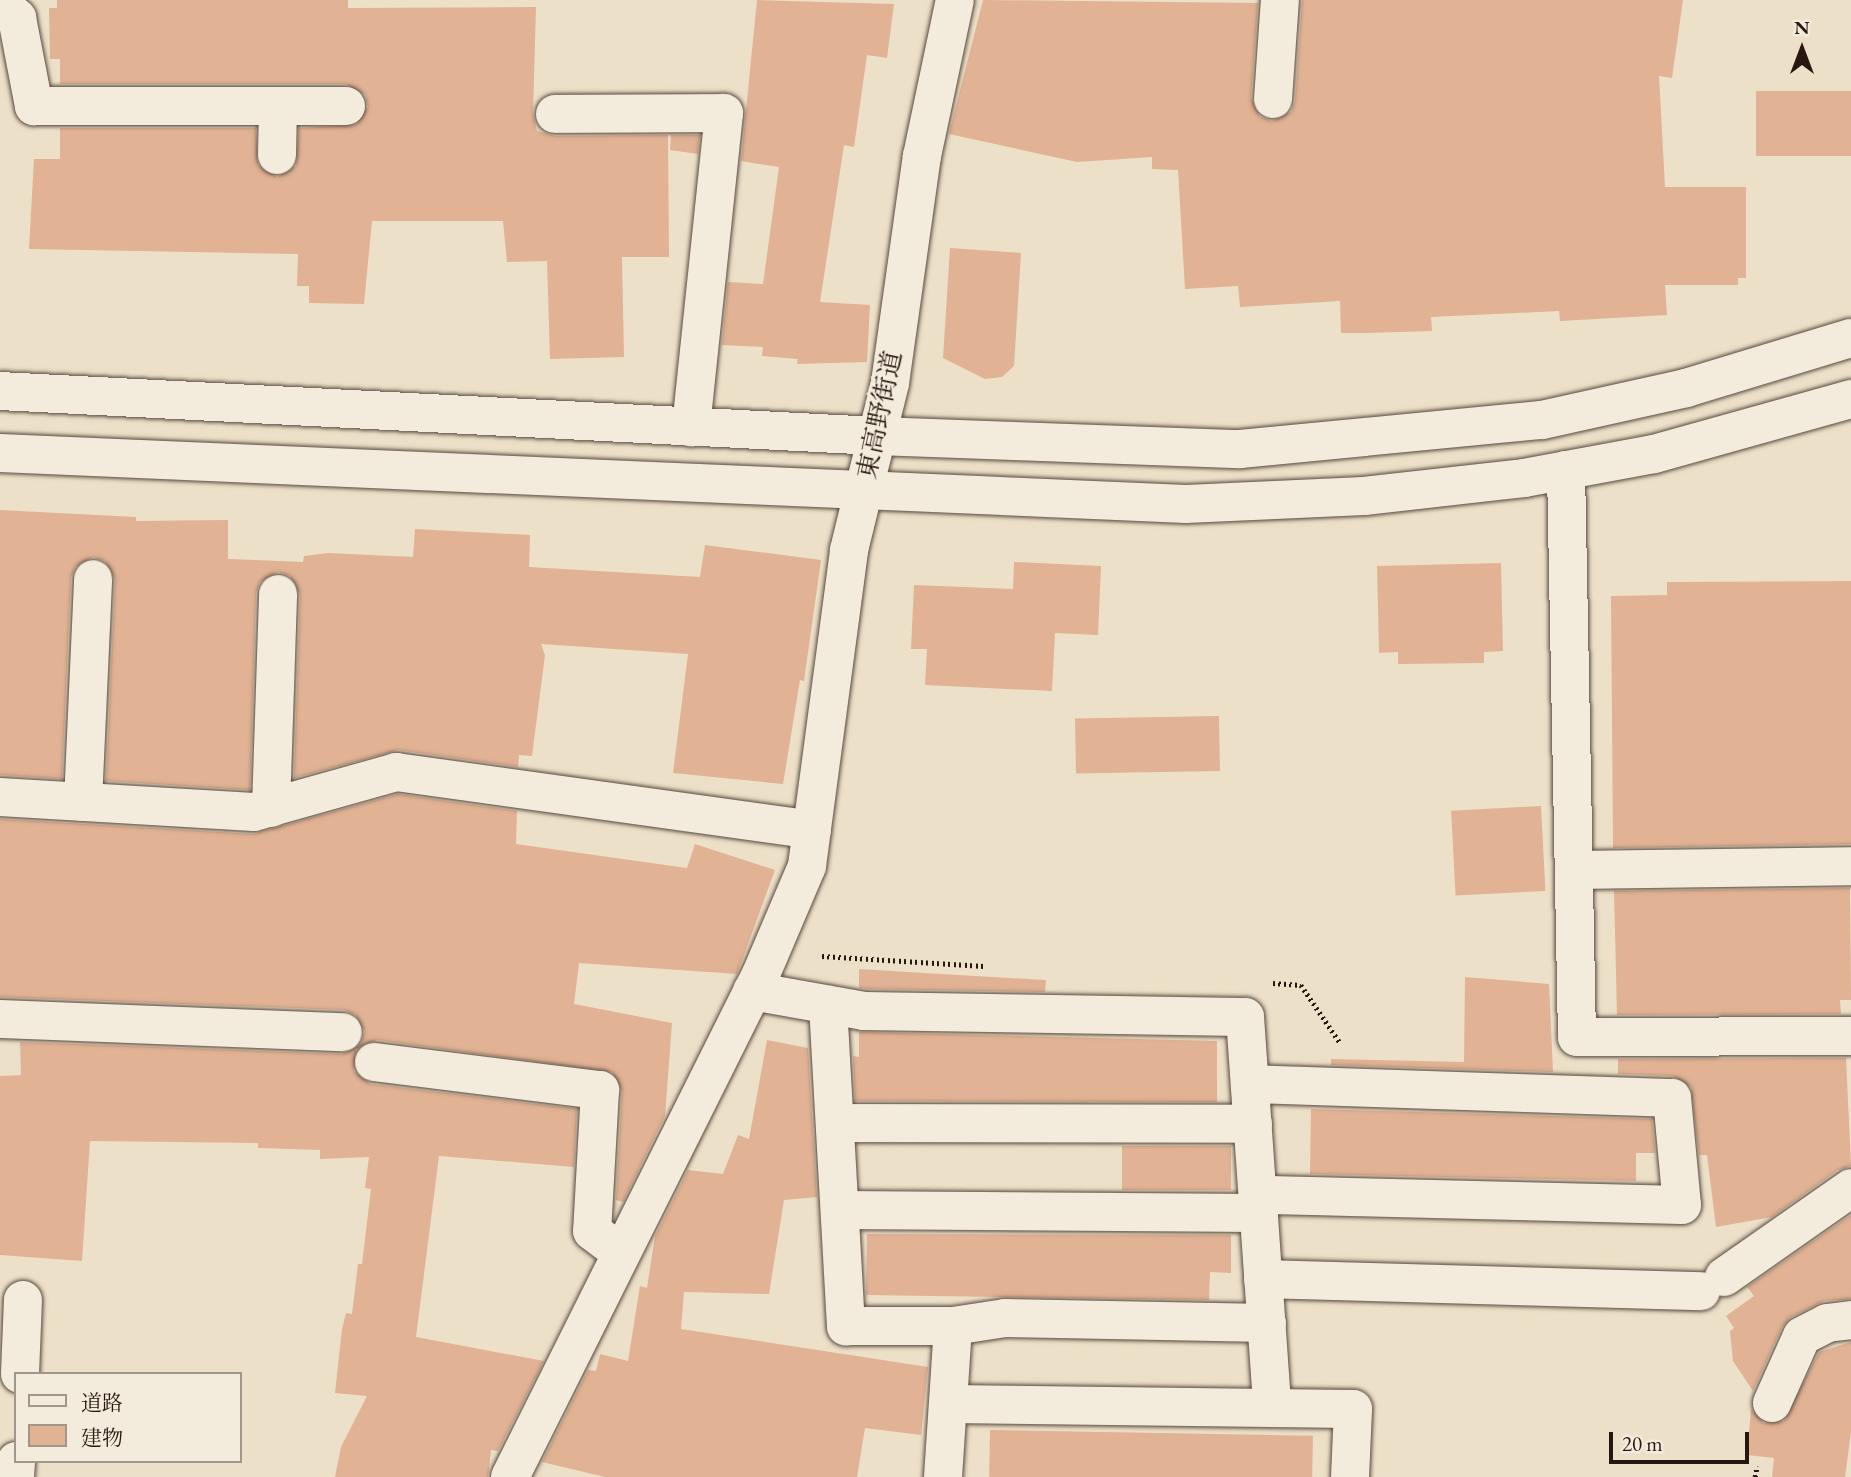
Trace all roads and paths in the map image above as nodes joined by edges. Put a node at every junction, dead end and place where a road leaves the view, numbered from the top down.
1 (955, 0) edge
2 (1280, 0) edge
3 (0, 3) edge
4 (1273, 99) dead end
5 (278, 106) junction
6 (346, 106) dead end
7 (555, 114) dead end
8 (277, 155) dead end
9 (1851, 338) edge
10 (0, 391) edge
11 (1851, 399) edge
12 (691, 427) junction
13 (877, 436) junction
14 (0, 453) edge
15 (1566, 470) junction
16 (863, 490) junction
17 (93, 579) dead end
18 (278, 594) dead end
19 (0, 797) edge
20 (83, 802) junction
21 (271, 808) junction
22 (811, 830) junction
23 (1851, 866) edge
24 (1575, 870) junction
25 (752, 990) junction
26 (828, 1004) junction
27 (0, 1018) edge
28 (343, 1032) dead end
29 (1851, 1036) edge
30 (374, 1062) dead end
31 (1250, 1084) junction
32 (835, 1123) junction
33 (1252, 1124) junction
34 (1851, 1188) edge
35 (1258, 1204) junction
36 (840, 1210) junction
37 (620, 1252) junction
38 (1264, 1279) junction
39 (23, 1300) dead end
40 (1851, 1320) edge
41 (1267, 1323) junction
42 (953, 1326) junction
43 (20, 1372) edge
44 (1773, 1403) dead end
45 (948, 1404) junction
46 (1272, 1405) junction
47 (1757, 1466) dead end
48 (510, 1477) edge
49 (943, 1477) edge
50 (1350, 1477) edge
51 (1755, 1477) edge

1 - 13 street, 東高野街道
2 - 4 street
3 - 5 street
5 - 6 street
5 - 8 street
7 - 12 street
9 - 13 street
10 - 12 street
11 - 15 street
12 - 13 street
13 - 16 street, 東高野街道
14 - 16 street
15 - 16 street
15 - 24 street
16 - 22 street, 東高野街道
17 - 20 street
18 - 21 street
19 - 20 street
20 - 21 street
21 - 22 street
22 - 25 street, 東高野街道
23 - 24 street
24 - 29 street
25 - 26 street
25 - 37 street, 東高野街道
26 - 31 street
26 - 32 street
27 - 28 street
30 - 37 street
31 - 33 street
31 - 35 street
32 - 33 street
32 - 36 street
33 - 35 street
34 - 38 street
35 - 36 street
35 - 38 street
36 - 42 street
37 - 48 street, 東高野街道
38 - 41 street
39 - 43 street
40 - 44 street
41 - 42 street
41 - 46 street
42 - 45 street
45 - 46 street
45 - 49 street
46 - 50 street
47 - 51 path

